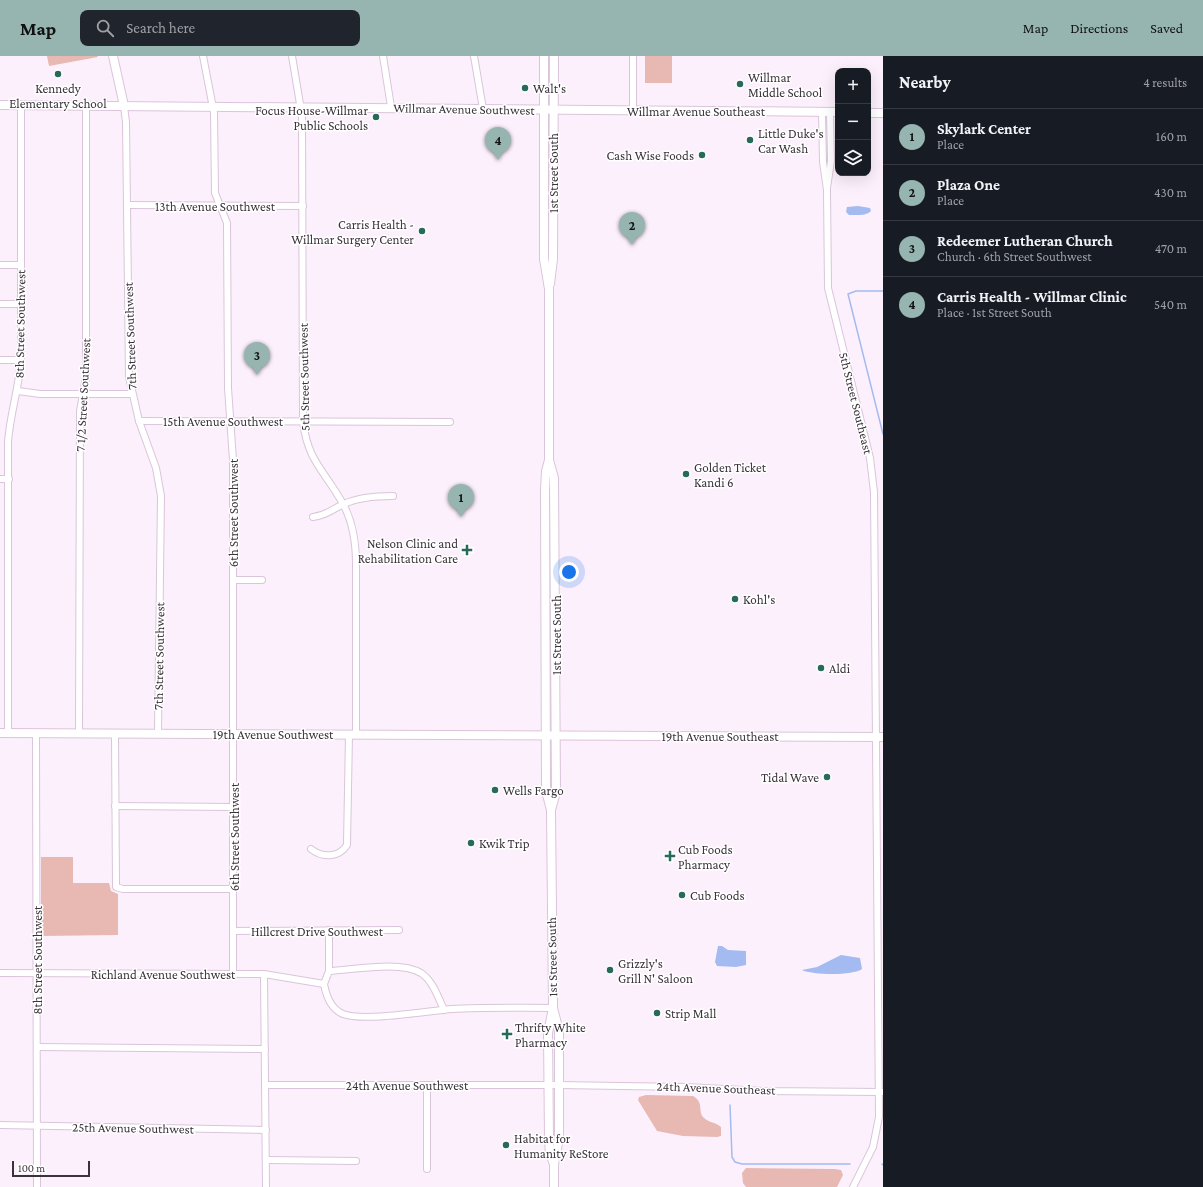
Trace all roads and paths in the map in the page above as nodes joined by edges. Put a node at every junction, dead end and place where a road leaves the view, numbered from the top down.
1 (113, 56) edge
2 (203, 56) edge
3 (292, 56) edge
4 (383, 56) edge
5 (474, 56) edge
6 (544, 56) edge
7 (554, 56) edge
8 (633, 56) edge
9 (86, 105) junction
10 (0, 106) edge
11 (21, 106) junction
12 (124, 106) junction
13 (213, 107) junction
14 (301, 107) junction
15 (391, 107) junction
16 (483, 109) junction
17 (544, 110) junction
18 (553, 110) junction
19 (632, 111) junction
20 (830, 112) edge
21 (871, 113) edge
22 (883, 113) edge
23 (127, 205) junction
24 (220, 206) junction
25 (303, 206) junction
26 (0, 265) edge
27 (21, 265) junction
28 (549, 289) junction
29 (0, 304) edge
30 (22, 304) junction
31 (0, 360) edge
32 (22, 360) junction
33 (18, 391) junction
34 (132, 394) junction
35 (83, 395) junction
36 (139, 421) junction
37 (231, 421) junction
38 (303, 422) junction
39 (450, 422) dead end
40 (549, 460) junction
41 (0, 479) edge
42 (9, 479) junction
43 (393, 496) dead end
44 (343, 504) junction
45 (313, 517) dead end
46 (234, 580) junction
47 (262, 580) dead end
48 (4, 733) edge
49 (36, 733) junction
50 (79, 733) junction
51 (115, 733) junction
52 (158, 734) junction
53 (234, 734) junction
54 (353, 735) junction
55 (546, 735) junction
56 (556, 735) junction
57 (879, 737) edge
58 (115, 806) junction
59 (234, 807) junction
60 (551, 810) junction
61 (311, 850) dead end
62 (234, 889) junction
63 (329, 930) junction
64 (399, 930) dead end
65 (234, 931) junction
66 (329, 971) junction
67 (0, 973) edge
68 (37, 973) junction
69 (233, 974) junction
70 (264, 974) junction
71 (324, 984) junction
72 (553, 1008) junction
73 (444, 1010) junction
74 (37, 1047) junction
75 (265, 1049) junction
76 (265, 1085) junction
77 (427, 1085) junction
78 (549, 1085) junction
79 (559, 1085) junction
80 (881, 1092) edge
81 (0, 1125) edge
82 (37, 1126) junction
83 (266, 1130) junction
84 (266, 1160) junction
85 (356, 1161) dead end
86 (554, 1164) junction
87 (427, 1169) dead end
88 (37, 1187) edge
89 (266, 1187) edge
90 (554, 1187) edge
91 (853, 1187) edge

1 - 12 main road, 7th Street Southwest
2 - 13 street, 6th Street Southwest
3 - 14 street, 5th Street Southwest
4 - 15 street
5 - 16 street
6 - 17 main road, 1st Street South
7 - 18 main road, 1st Street South
8 - 19 street
9 - 11 main road, Willmar Avenue Southwest
9 - 12 main road, Willmar Avenue Southwest
9 - 35 street, 7 1/2 Street Southwest
10 - 11 main road, Willmar Avenue Southwest
11 - 27 street, 8th Street Southwest
12 - 13 main road, Willmar Avenue Southwest
12 - 23 street, 7th Street Southwest
13 - 14 main road, Willmar Avenue Southwest
13 - 24 street, 6th Street Southwest
14 - 15 main road, Willmar Avenue Southwest
14 - 25 street, 5th Street Southwest
15 - 16 main road, Willmar Avenue Southwest
16 - 17 main road, Willmar Avenue Southwest
17 - 18 main road, Willmar Avenue Southwest
17 - 28 main road, 1st Street South
18 - 19 main road, Willmar Avenue Southeast
18 - 28 main road, 1st Street South
19 - 20 main road, Willmar Avenue Southeast
20 - 57 street, 5th Street Southeast
21 - 22 main road
23 - 24 street, 13th Avenue Southwest
23 - 34 street, 7th Street Southwest
24 - 25 street, 13th Avenue Southwest
24 - 37 street, 6th Street Southwest
25 - 38 street, 5th Street Southwest
26 - 27 street
27 - 30 street, 8th Street Southwest
28 - 40 main road, 1st Street South
29 - 30 street
30 - 32 street, 8th Street Southwest
31 - 32 street
32 - 33 street, 8th Street Southwest
33 - 35 street
33 - 42 street, 8th Street Southwest
34 - 35 street
34 - 36 street, 7th Street Southwest
35 - 50 street, 7 1/2 Street Southwest
36 - 37 street, 15th Avenue Southwest
36 - 52 street, 7th Street Southwest
37 - 38 street, 15th Avenue Southwest
37 - 46 street, 6th Street Southwest
38 - 39 street, 15th Avenue Southwest
38 - 44 street, 5th Street Southwest
40 - 55 main road, 1st Street South
40 - 56 main road, 1st Street South
41 - 42 street
42 - 48 street, 8th Street Southwest
43 - 44 street
44 - 45 street
44 - 54 street, 5th Street Southwest
46 - 47 street
46 - 53 street, 6th Street Southwest
48 - 49 main road, 19th Avenue Southwest
49 - 50 main road, 19th Avenue Southwest
49 - 68 street, 8th Street Southwest
50 - 51 main road, 19th Avenue Southwest
51 - 52 main road, 19th Avenue Southwest
51 - 58 street
52 - 53 main road, 19th Avenue Southwest
53 - 54 main road, 19th Avenue Southwest
53 - 59 street, 6th Street Southwest
54 - 55 main road, 19th Avenue Southwest
54 - 61 street, 5th Street Southwest
55 - 56 main road, 19th Avenue Southeast
55 - 60 main road, 1st Street South
56 - 57 main road, 19th Avenue Southeast
56 - 60 main road, 1st Street South
57 - 80 street, 5th Street Southeast
58 - 59 street
58 - 62 street
59 - 62 street, 6th Street Southwest
60 - 72 main road, 1st Street South
62 - 65 street, 6th Street Southwest
63 - 64 street, Hillcrest Drive Southwest
63 - 65 street, Hillcrest Drive Southwest
63 - 66 street
65 - 69 street, 6th Street Southwest
66 - 71 street
66 - 73 street
67 - 68 street, Richland Avenue Southwest
68 - 69 street, Richland Avenue Southwest
68 - 74 street, 8th Street Southwest
69 - 70 street, Richland Avenue Southwest
70 - 71 street, Richland Avenue Southwest
70 - 75 street
71 - 73 street
72 - 73 street
72 - 78 main road, 1st Street South
72 - 79 main road, 1st Street South
74 - 75 street
74 - 82 street, 8th Street Southwest
75 - 76 street
76 - 77 street, 24th Avenue Southwest
76 - 83 street
77 - 78 street, 24th Avenue Southwest
77 - 87 street
78 - 79 street, 24th Avenue Southeast
78 - 86 main road, 1st Street South
79 - 80 street, 24th Avenue Southeast
79 - 86 main road, 1st Street South
80 - 91 street, 5th Street Southeast
81 - 82 street, 25th Avenue Southwest
82 - 83 street, 25th Avenue Southwest
82 - 88 street, 8th Street Southwest
83 - 84 street
84 - 85 street
84 - 89 street
86 - 90 main road, 1st Street South

